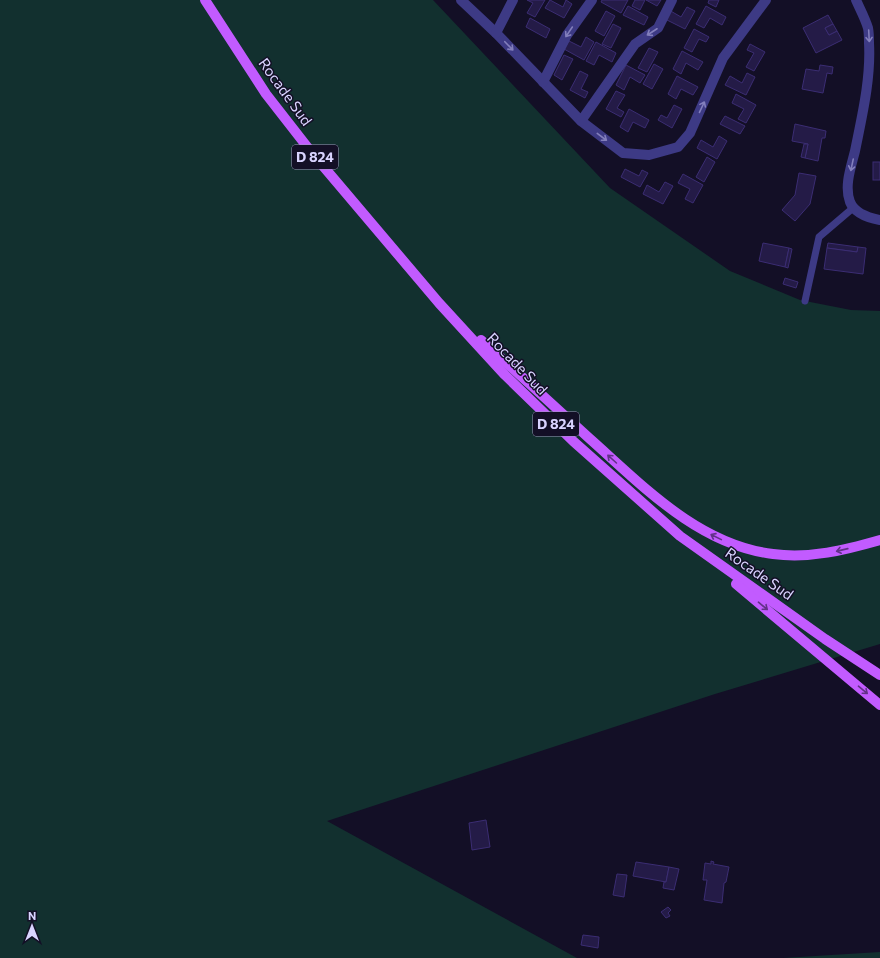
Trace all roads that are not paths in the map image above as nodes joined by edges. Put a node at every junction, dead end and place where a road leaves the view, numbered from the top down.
1 (205, 0) edge
2 (461, 0) edge
3 (513, 0) edge
4 (592, 0) edge
5 (672, 0) edge
6 (766, 0) edge
7 (856, 0) edge
8 (496, 32) junction
9 (543, 82) junction
10 (581, 121) junction
11 (853, 208) junction
12 (880, 220) edge
13 (805, 301) dead end
14 (439, 303) junction
15 (680, 536) junction
16 (880, 540) edge
17 (880, 675) edge
18 (880, 704) edge

1 - 14 main road, Rocade Sud / D 824
2 - 8 street
3 - 8 street
4 -> 9 street
5 -> 10 street
10 -> 6 street
7 -> 11 street
8 -> 9 street
9 - 10 street
11 - 12 street
11 - 13 lane
14 - 15 main road, Rocade Sud / D 824
16 -> 14 main road
15 - 17 main road, Rocade Sud / D 824
15 -> 18 main road

